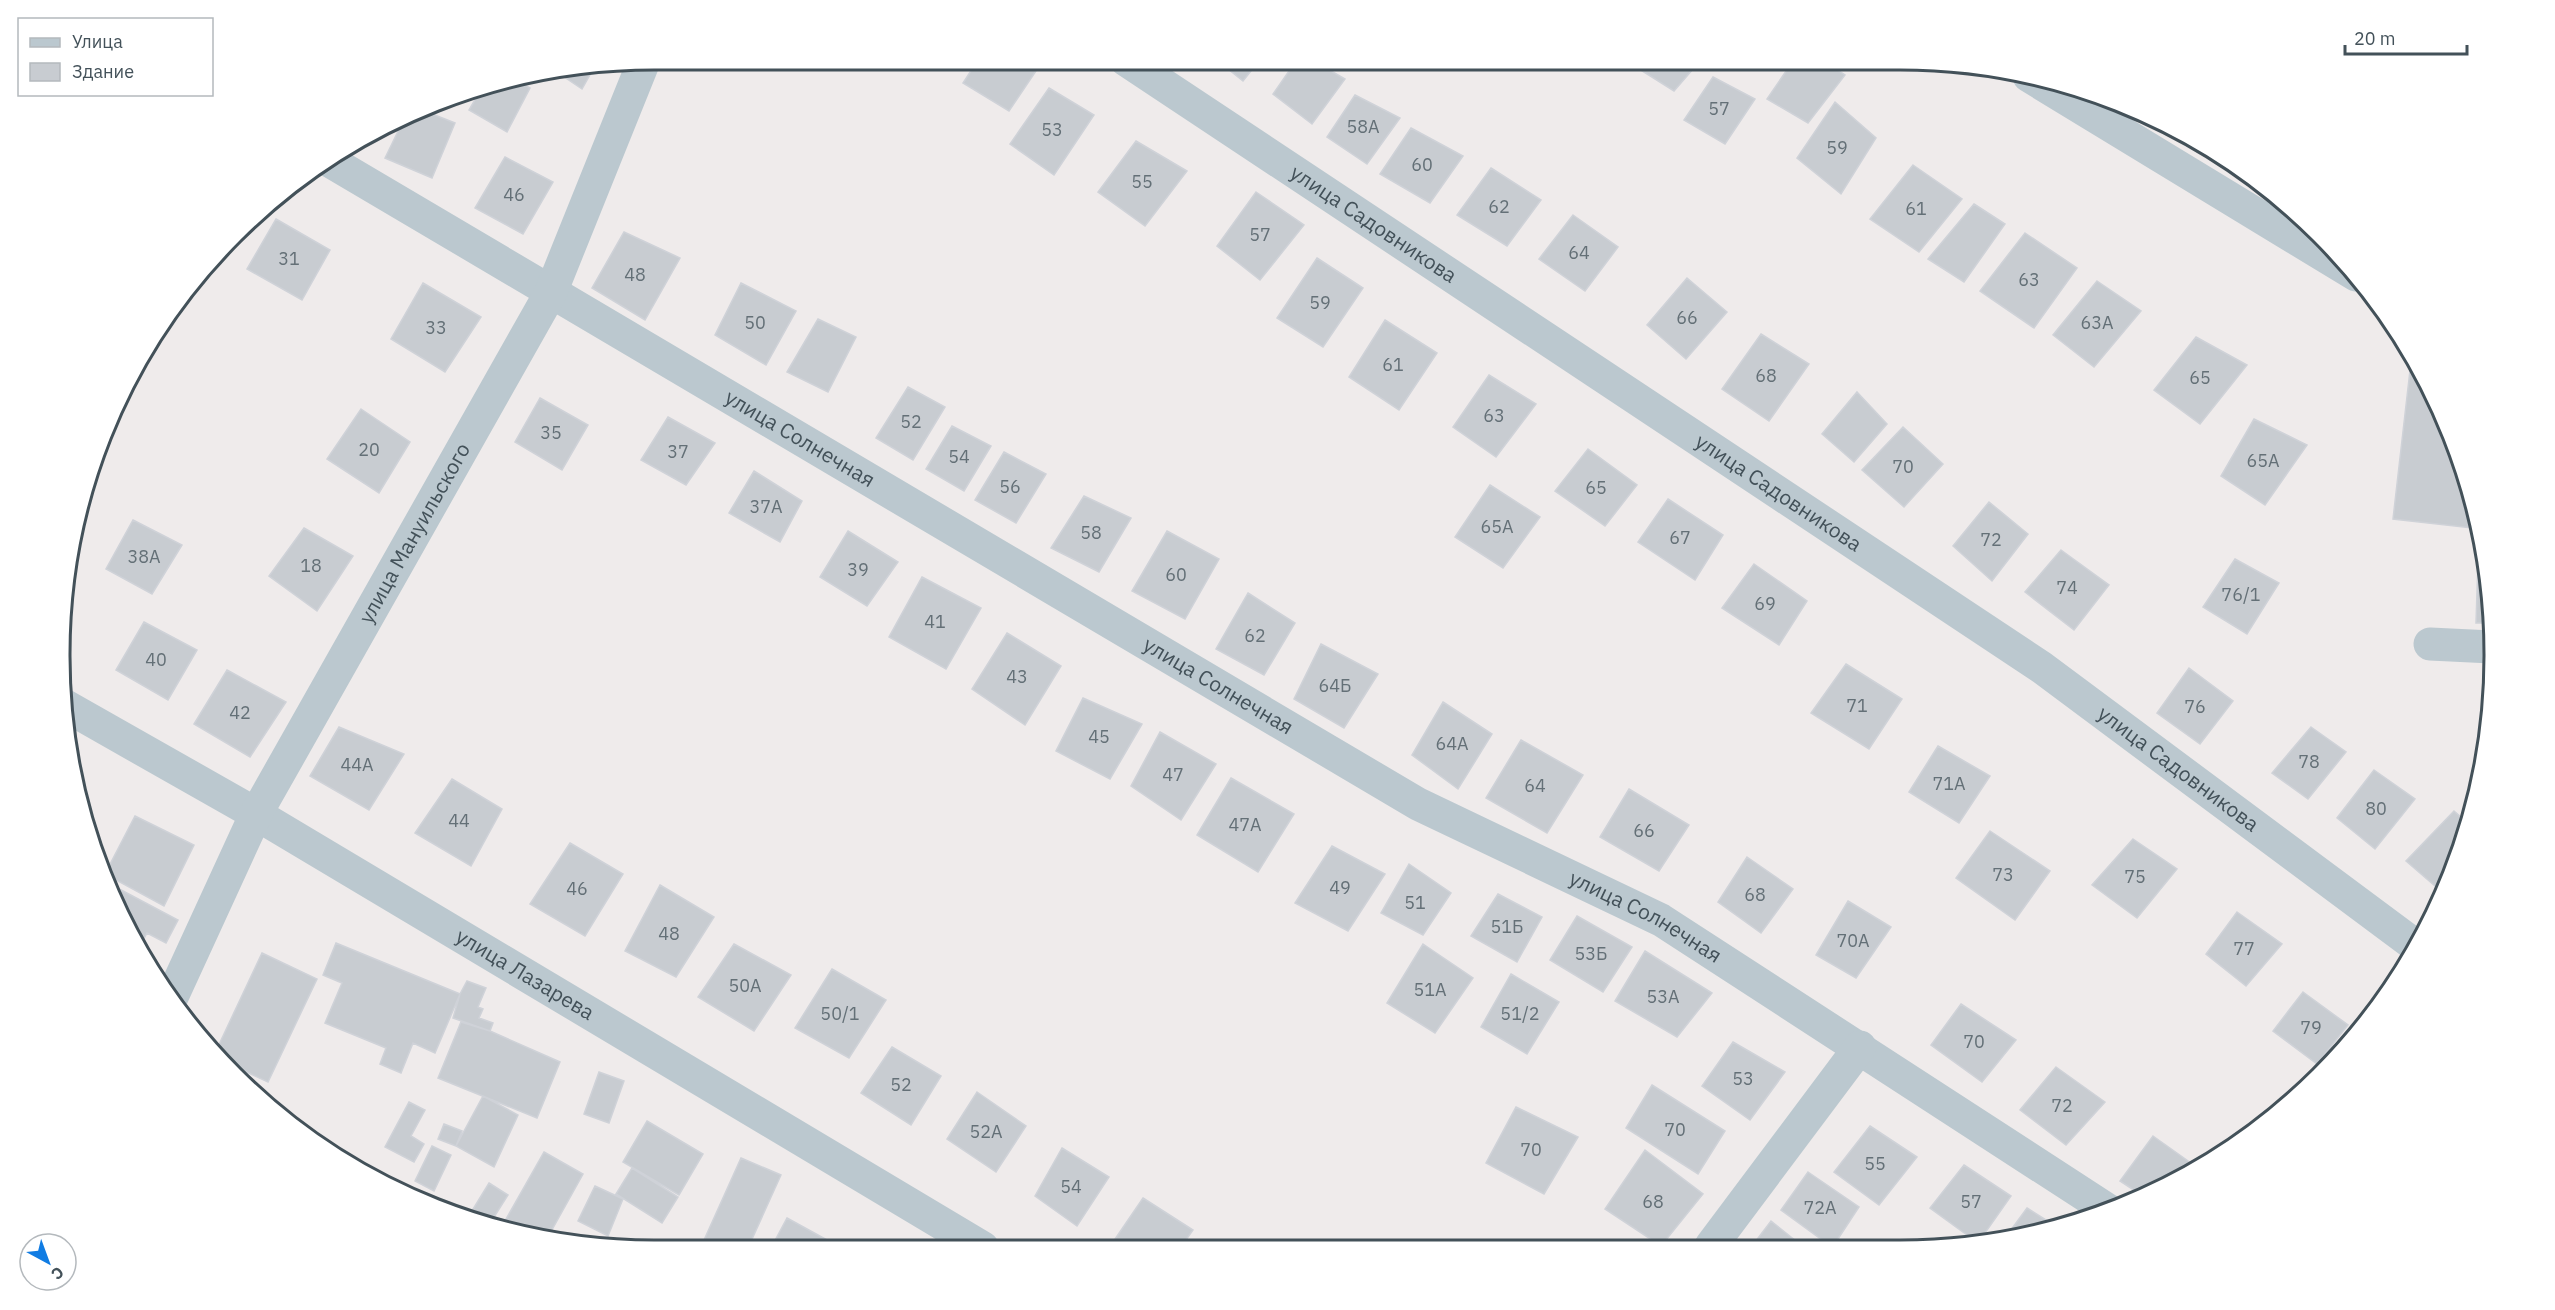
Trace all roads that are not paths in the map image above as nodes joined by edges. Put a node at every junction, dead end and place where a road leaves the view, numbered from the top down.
1 (1140, 70) edge
2 (640, 71) edge
3 (2053, 91) edge
4 (337, 165) edge
5 (2329, 259) edge
6 (551, 292) junction
7 (2430, 644) dead end
8 (2484, 647) edge
9 (74, 711) edge
10 (256, 814) junction
11 (2409, 941) edge
12 (176, 989) edge
13 (1860, 1047) junction
14 (2099, 1204) edge
15 (970, 1240) edge
16 (1715, 1240) edge

1 - 11 street, улица Садовникова
2 - 6 street, улица Мануильского
3 - 5 street
4 - 6 street, улица Солнечная
6 - 10 street, улица Мануильского
6 - 13 street, улица Солнечная
7 - 8 street
9 - 10 street, улица Лазарева
10 - 12 street, улица Мануильского
10 - 15 street, улица Лазарева
13 - 14 street, улица Солнечная
13 - 16 street

